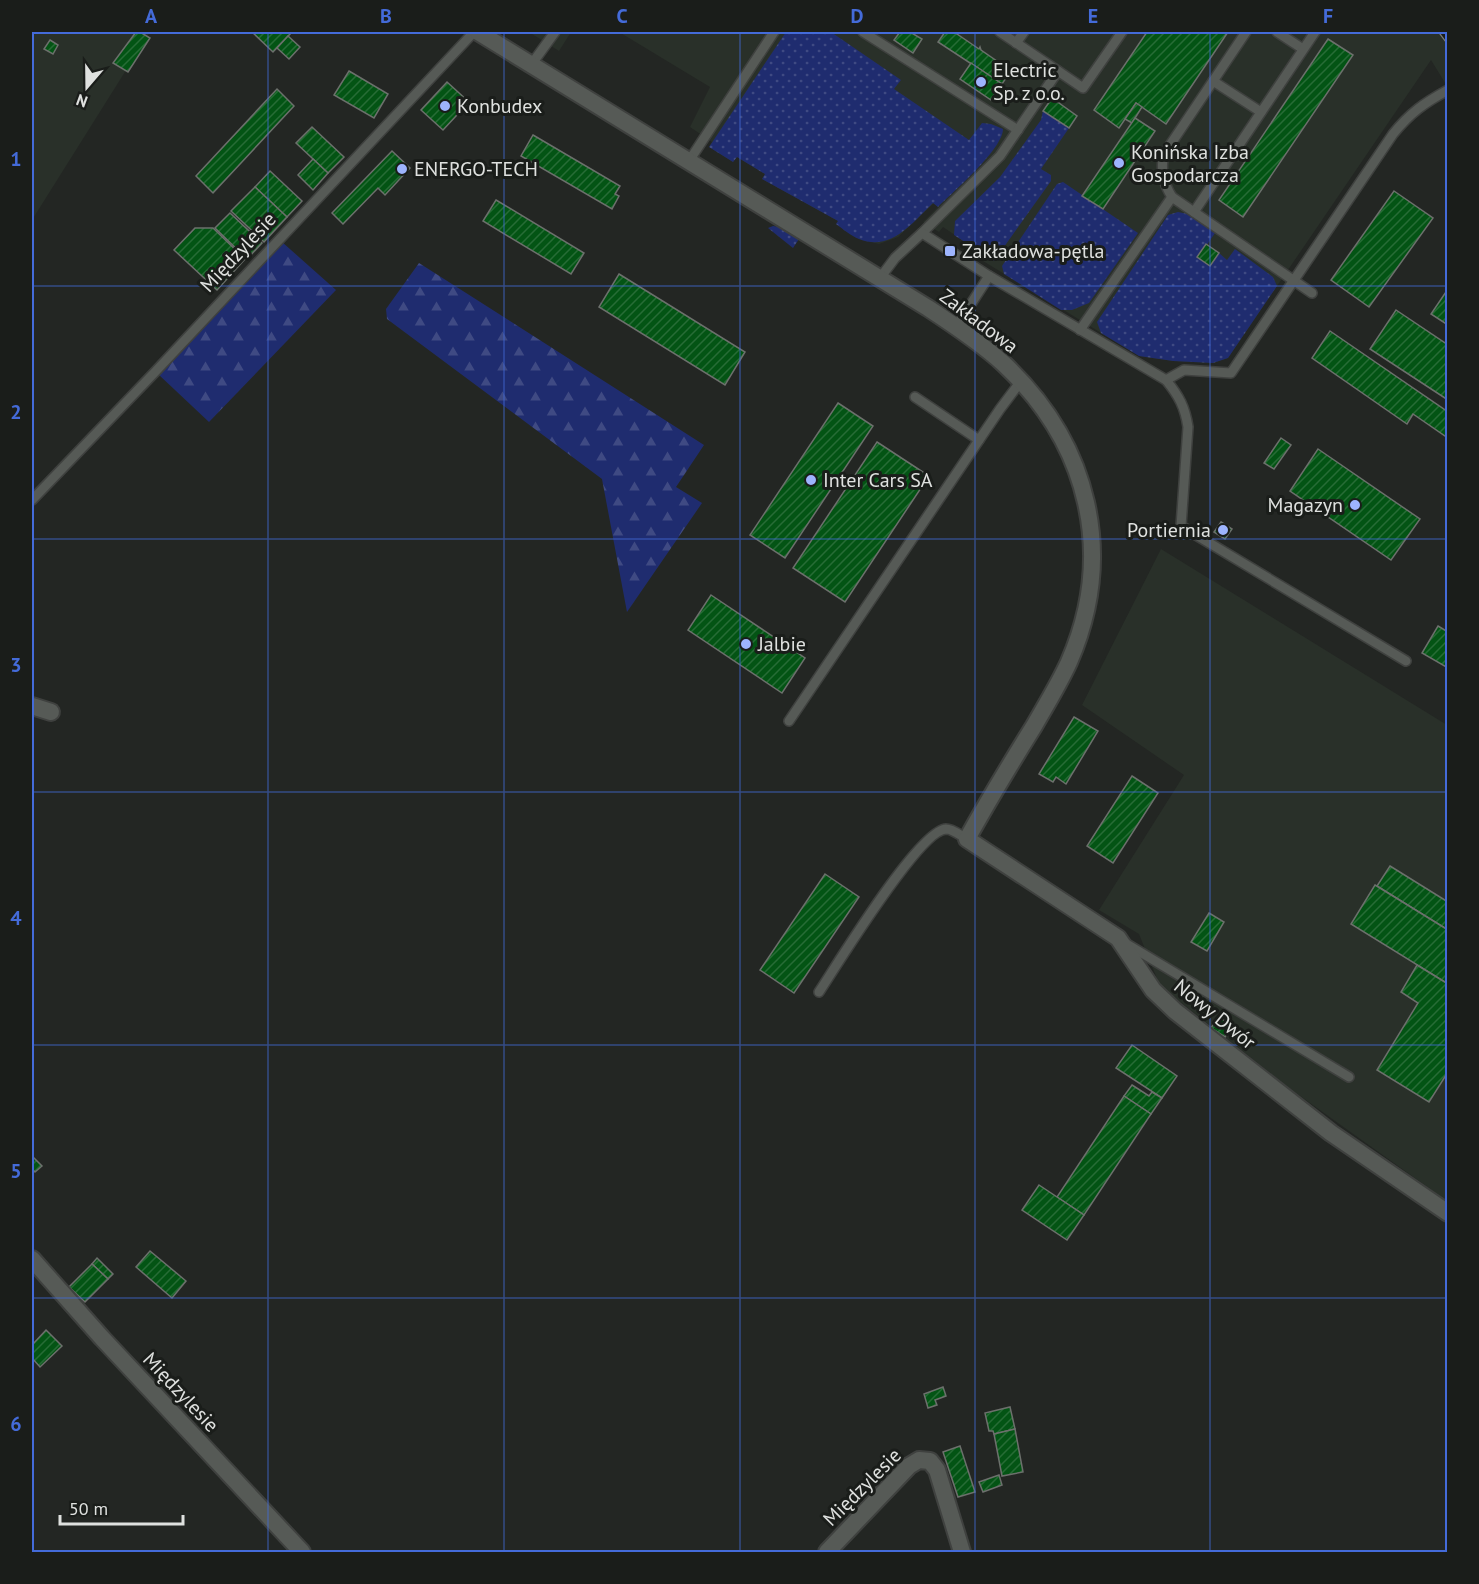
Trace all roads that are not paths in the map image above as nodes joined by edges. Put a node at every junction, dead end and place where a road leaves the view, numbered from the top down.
1 (476, 32) edge
2 (555, 32) edge
3 (774, 32) edge
4 (863, 32) edge
5 (1000, 32) edge
6 (1024, 32) edge
7 (1122, 32) edge
8 (1246, 32) edge
9 (1277, 32) edge
10 (1315, 32) edge
11 (1016, 43) junction
12 (1303, 49) junction
13 (531, 64) junction
14 (1058, 71) junction
15 (1213, 81) junction
16 (1448, 90) edge
17 (1261, 112) junction
18 (1017, 130) junction
19 (689, 161) junction
20 (1172, 197) junction
21 (1194, 212) junction
22 (922, 234) junction
23 (989, 276) junction
24 (880, 278) junction
25 (1293, 281) junction
26 (1312, 293) dead end
27 (956, 327) junction
28 (1080, 330) junction
29 (1166, 380) junction
30 (1021, 381) junction
31 (915, 397) dead end
32 (979, 440) junction
33 (32, 500) edge
34 (1406, 661) dead end
35 (32, 706) edge
36 (51, 712) dead end
37 (789, 722) dead end
38 (967, 839) junction
39 (1118, 938) junction
40 (819, 992) dead end
41 (1349, 1077) dead end
42 (1448, 1213) edge
43 (32, 1259) edge
44 (302, 1552) edge
45 (827, 1552) edge
46 (962, 1552) edge

1 - 13 street, Zakładowa
1 - 33 lane, Międzylesie
2 - 13 lane
3 - 19 lane
4 - 18 lane
5 - 11 lane
6 - 11 lane
7 - 14 lane
8 - 15 lane
9 - 12 lane
10 - 12 lane
11 - 14 lane
12 - 17 lane
13 - 19 street, Zakładowa
14 - 18 lane
15 - 17 lane
15 - 20 lane
16 - 25 lane
17 - 21 lane
18 - 22 lane
19 - 24 street, Zakładowa
20 - 21 lane
20 - 28 lane
21 - 25 lane
22 - 23 lane
22 - 24 lane
23 - 27 lane
23 - 28 lane
24 - 27 street, Zakładowa
25 - 26 lane
25 - 29 lane
27 - 30 street, Zakładowa
28 - 29 lane
29 - 34 lane
30 - 32 lane
30 - 38 street, Zakładowa
31 - 32 lane
32 - 37 lane
35 - 36 street
38 - 39 street, Nowy Dwór
38 - 40 lane
39 - 41 lane
39 - 42 street, Nowy Dwór
43 - 44 street, Międzylesie
45 - 46 street, Międzylesie

